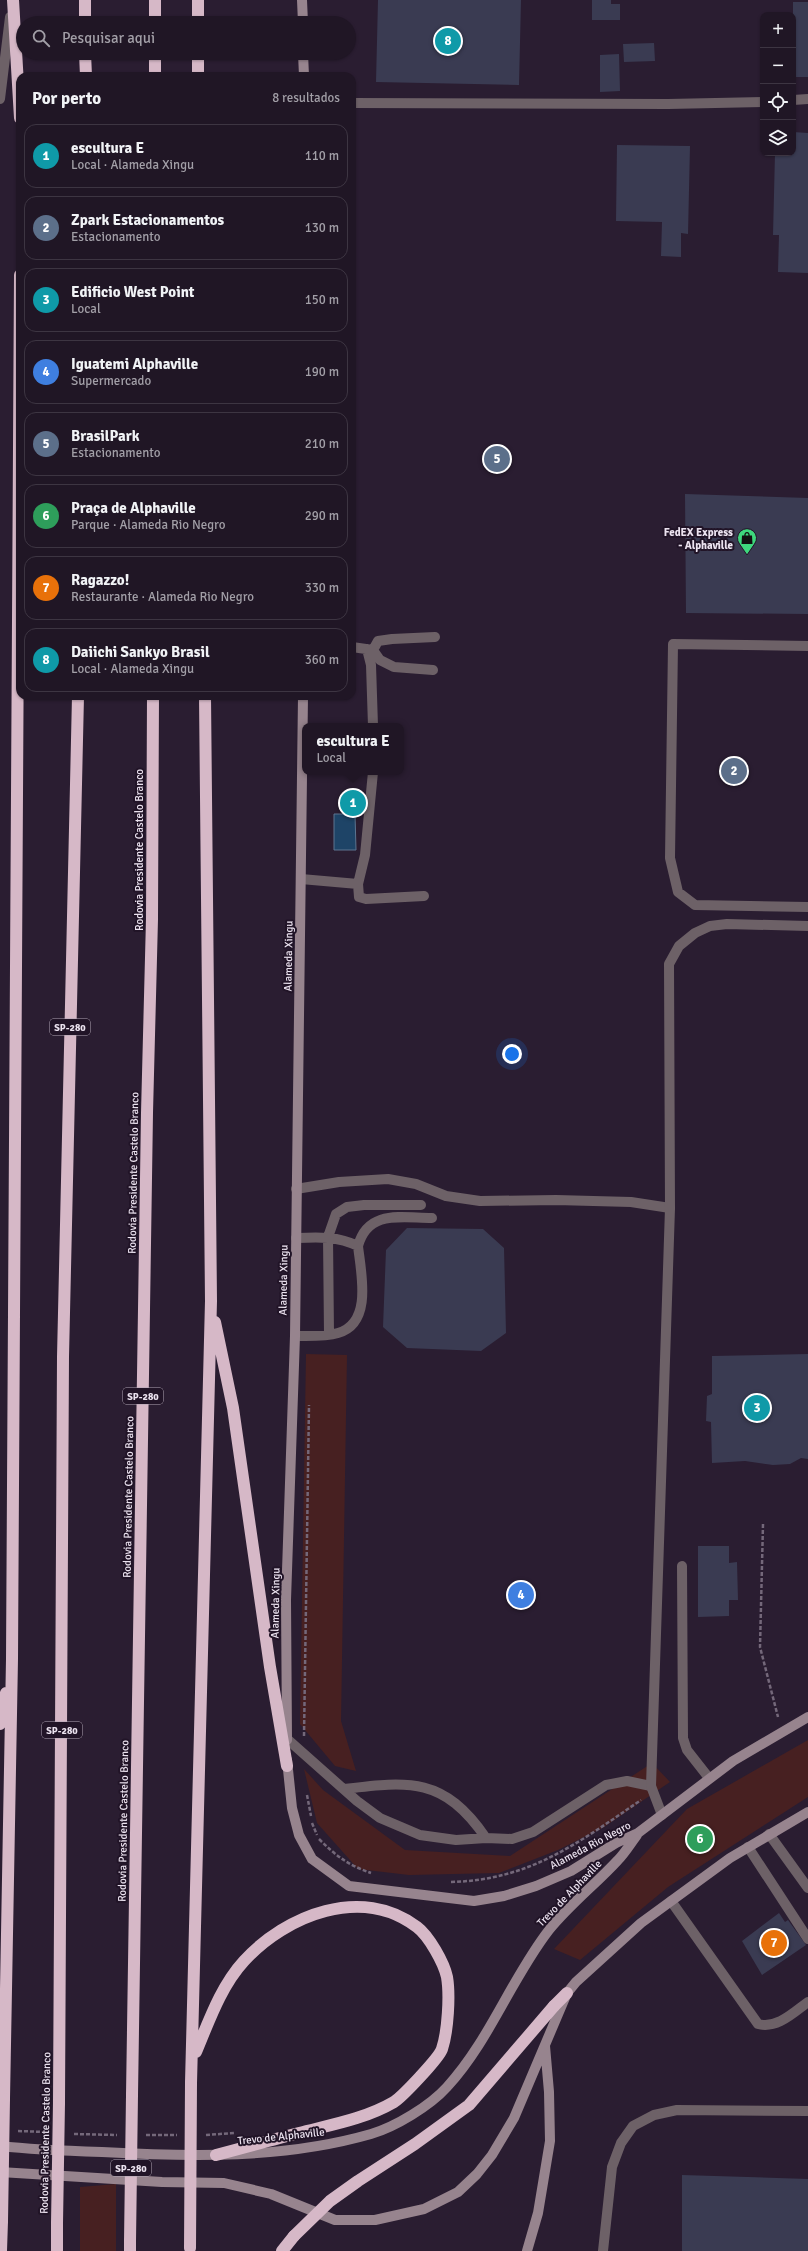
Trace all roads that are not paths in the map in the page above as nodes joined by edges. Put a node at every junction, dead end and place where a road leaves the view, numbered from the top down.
1 (85, 0) edge
2 (155, 0) edge
3 (198, 0) edge
4 (302, 0) edge
5 (13, 1) edge
6 (85, 16) edge
7 (155, 16) edge
8 (198, 16) edge
9 (303, 16) edge
10 (16, 51) edge
11 (17, 60) edge
12 (86, 60) edge
13 (155, 60) edge
14 (198, 60) edge
15 (303, 60) edge
16 (17, 72) edge
17 (86, 72) edge
18 (155, 72) edge
19 (198, 72) edge
20 (304, 72) edge
21 (0, 99) edge
22 (808, 99) edge
23 (796, 100) edge
24 (760, 102) edge
25 (356, 103) edge
26 (435, 637) dead end
27 (808, 646) edge
28 (356, 647) edge
29 (370, 649) junction
30 (433, 670) dead end
31 (18, 700) edge
32 (78, 700) edge
33 (153, 700) edge
34 (205, 700) edge
35 (303, 700) edge
36 (303, 723) edge
37 (373, 723) edge
38 (302, 757) edge
39 (373, 775) edge
40 (300, 879) junction
41 (358, 884) junction
42 (424, 896) dead end
43 (808, 907) edge
44 (808, 926) edge
45 (296, 1189) junction
46 (421, 1205) dead end
47 (670, 1208) junction
48 (432, 1218) dead end
49 (328, 1237) junction
50 (296, 1238) junction
51 (358, 1246) junction
52 (211, 1301) junction
53 (328, 1334) junction
54 (295, 1336) junction
55 (682, 1566) dead end
56 (12, 1659) junction
57 (808, 1717) edge
58 (0, 1724) edge
59 (286, 1738) junction
60 (287, 1766) junction
61 (709, 1778) junction
62 (344, 1789) junction
63 (652, 1789) junction
64 (808, 1812) edge
65 (662, 1814) junction
66 (638, 1833) junction
67 (769, 1834) junction
68 (486, 1838) junction
69 (748, 1847) junction
70 (312, 1859) joint
71 (808, 1888) edge
72 (671, 1901) junction
73 (808, 1939) edge
74 (567, 1993) junction
75 (808, 2002) edge
76 (544, 2044) junction
77 (193, 2058) junction
78 (808, 2111) edge
79 (0, 2146) edge
80 (216, 2155) junction
81 (0, 2172) edge
82 (130, 2246) edge
83 (190, 2250) edge
84 (1, 2251) edge
85 (57, 2251) edge
86 (282, 2251) edge
87 (527, 2251) edge
88 (603, 2251) edge

1 - 6 highway
2 - 7 highway
3 - 8 highway
4 - 9 main road
5 - 10 highway
5 - 21 street
11 - 16 highway
12 - 17 highway
13 - 18 highway
14 - 19 highway
15 - 20 main road
22 - 23 street
24 - 25 street
26 - 29 street
27 - 43 street
28 - 29 street
29 - 30 street
29 - 37 street
31 - 56 highway
32 - 85 highway, Rodovia Presidente Castelo Branco / SP-280, bridge
33 - 82 highway, Rodovia Presidente Castelo Branco / SP-280, bridge
34 - 52 highway
35 - 36 main road, Alameda Xingu
38 - 40 main road, Alameda Xingu
39 - 41 street
40 - 41 street
40 - 45 main road, Alameda Xingu
41 - 42 street
44 - 47 street
45 - 47 street
45 - 50 main road, Alameda Xingu
46 - 49 street
47 - 63 street
48 - 51 street
49 - 50 street
49 - 51 street
49 - 53 street
50 - 54 main road, Alameda Xingu
51 - 53 street
52 - 60 highway
52 - 77 highway
53 - 54 street
54 - 59 main road, Alameda Xingu
55 - 61 street
56 - 58 highway
56 - 84 highway, bridge
57 - 61 main road, Alameda Rio Negro
59 - 60 main road, Alameda Xingu
59 - 62 street
60 - 70 main road, Alameda Xingu
61 - 65 main road, Alameda Rio Negro
62 - 68 street
62 - 68 street
63 - 65 street
63 - 68 street
64 - 67 main road
65 - 66 main road, Alameda Rio Negro
66 - 70 main road, Alameda Rio Negro
66 - 80 main road, Trevo de Alphaville
67 - 69 main road
67 - 71 street
69 - 72 main road
69 - 73 street
72 - 74 main road
72 - 75 street
74 - 76 main road
74 - 86 highway, bridge
76 - 81 main road
76 - 87 main road
77 - 80 highway
77 - 83 highway, bridge
78 - 88 street
79 - 80 main road, Trevo de Alphaville

